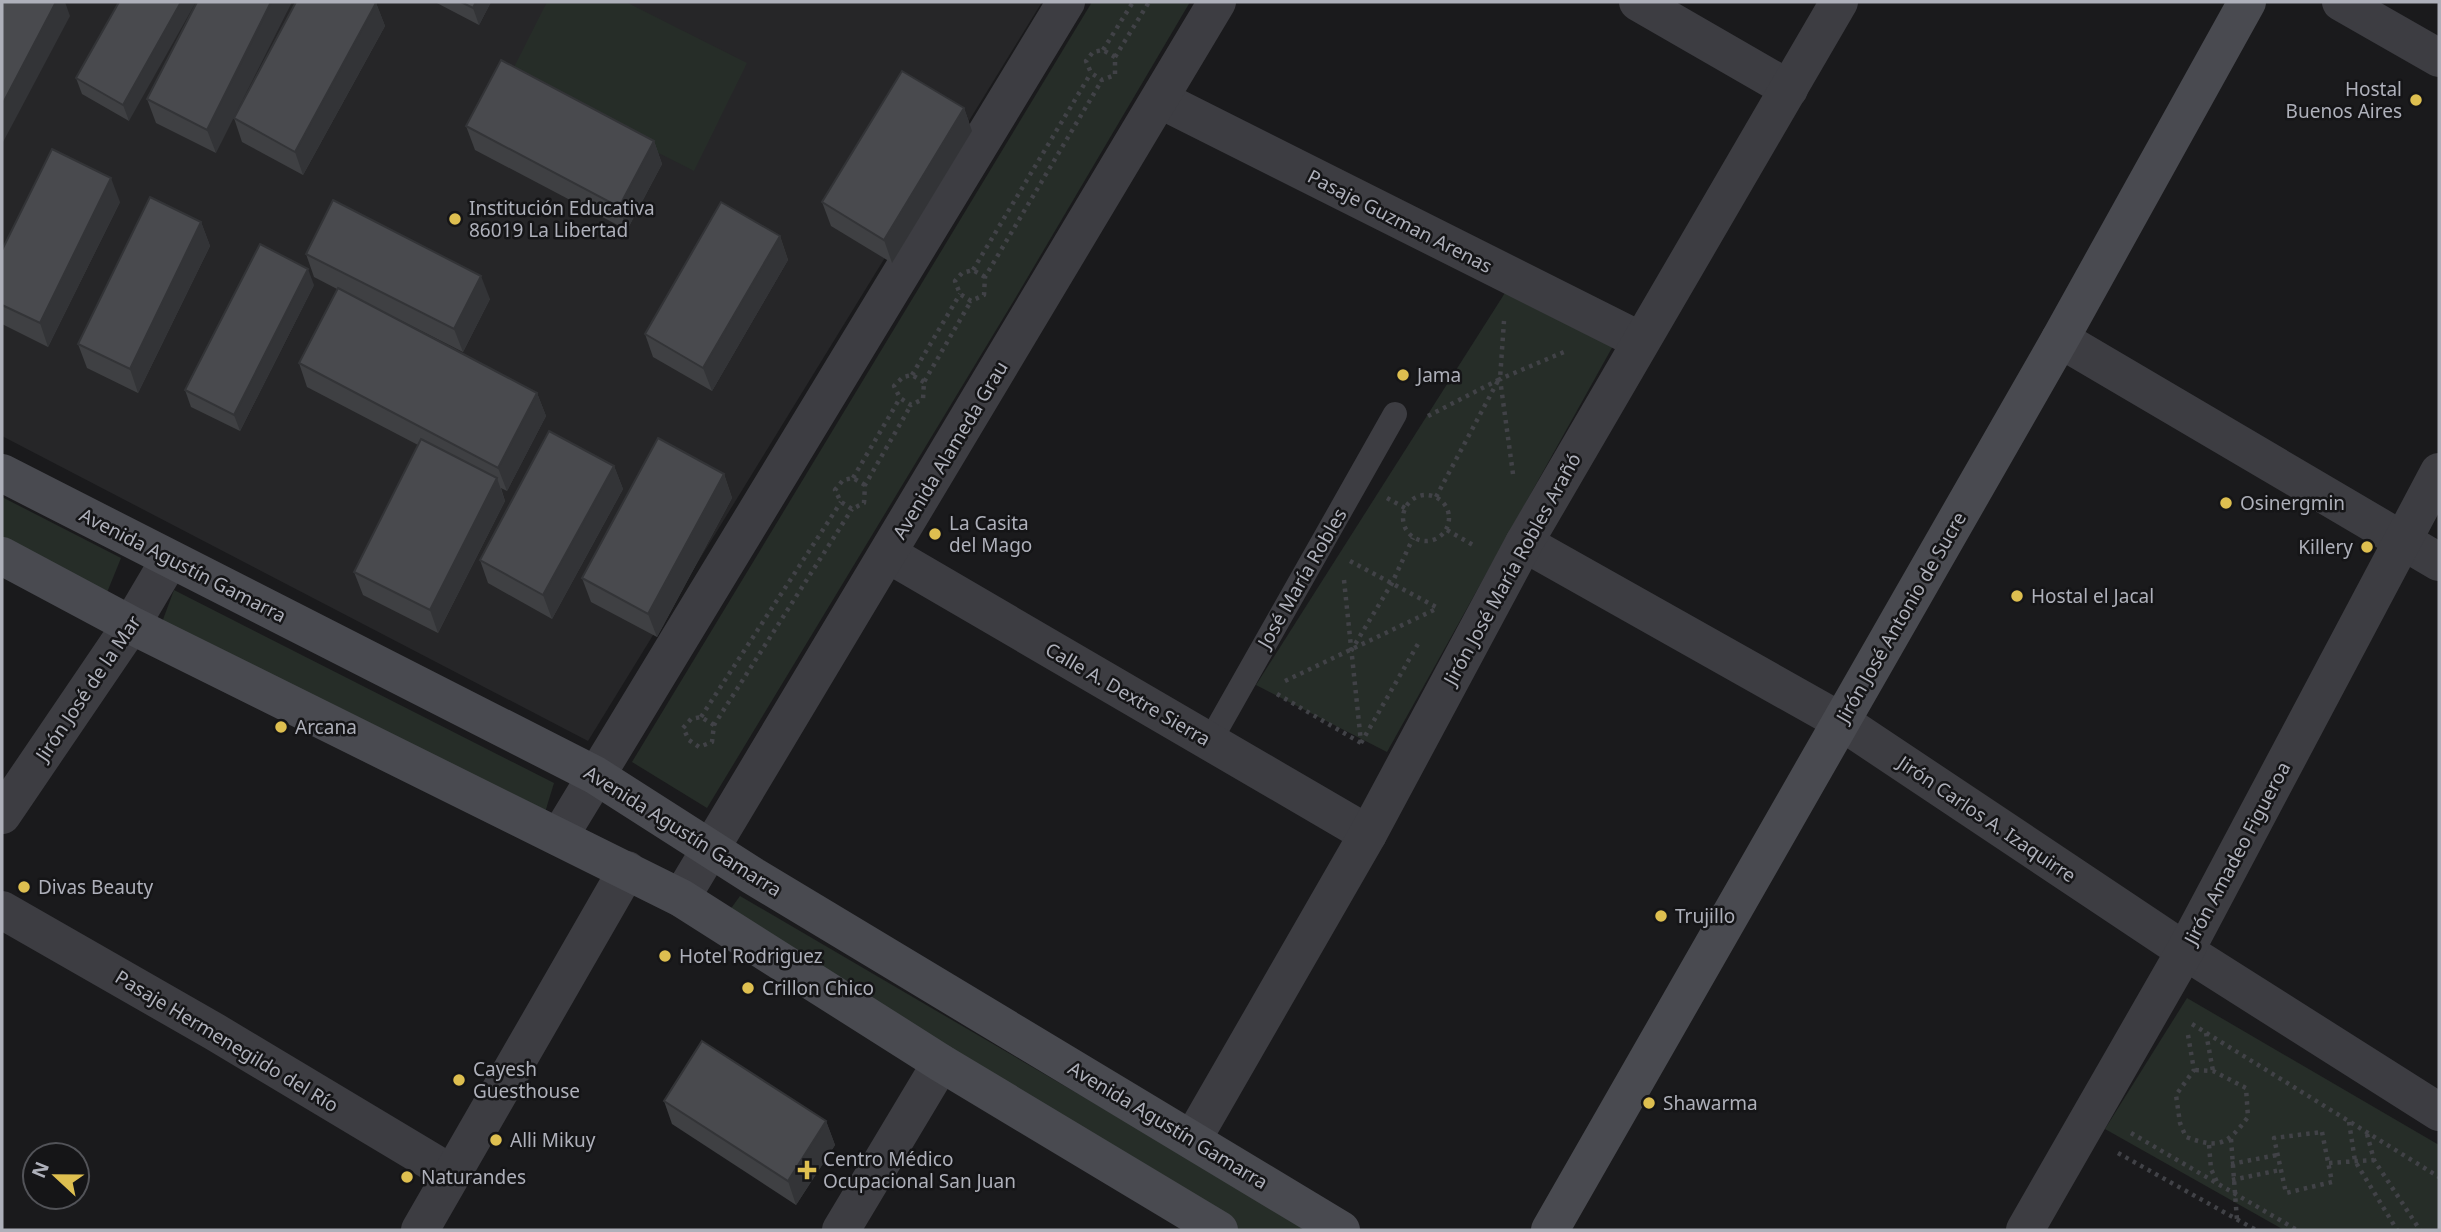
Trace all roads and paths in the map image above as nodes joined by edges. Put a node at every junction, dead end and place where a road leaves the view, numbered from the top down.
1 (1066, 2) edge
2 (1133, 2) edge
3 (1149, 2) edge
4 (1217, 2) edge
5 (1638, 2) edge
6 (1839, 2) edge
7 (2247, 2) edge
8 (2341, 2) edge
9 (1103, 50) junction
10 (1115, 57) junction
11 (2439, 58) edge
12 (1091, 73) junction
13 (1102, 80) junction
14 (1789, 89) junction
15 (1161, 100) junction
16 (973, 270) junction
17 (1508, 276) junction
18 (985, 277) junction
19 (960, 294) junction
20 (971, 301) junction
21 (1629, 335) junction
22 (2060, 339) junction
23 (912, 375) junction
24 (1500, 379) junction
25 (925, 382) junction
26 (900, 398) junction
27 (911, 405) junction
28 (1395, 414) dead end
29 (1426, 417) dead end
30 (2439, 472) edge
31 (2, 473) edge
32 (1513, 476) dead end
33 (853, 478) junction
34 (865, 485) junction
35 (1436, 496) junction
36 (841, 502) junction
37 (852, 509) junction
38 (1447, 530) junction
39 (1413, 538) junction
40 (2402, 540) junction
41 (1524, 543) junction
42 (1473, 545) dead end
43 (888, 554) junction
44 (2, 556) edge
45 (1342, 557) dead end
46 (170, 559) junction
47 (2439, 562) edge
48 (1343, 571) dead end
49 (1392, 583) junction
50 (131, 625) junction
51 (1351, 651) junction
52 (1280, 683) dead end
53 (1268, 689) dead end
54 (701, 717) junction
55 (1842, 722) junction
56 (714, 725) junction
57 (1210, 741) junction
58 (595, 775) junction
59 (2, 815) edge
60 (1368, 834) junction
61 (559, 837) junction
62 (711, 850) junction
63 (627, 870) junction
64 (681, 898) junction
65 (2, 910) edge
66 (2185, 951) junction
67 (2206, 1032) junction
68 (941, 1063) junction
69 (2194, 1070) junction
70 (2213, 1071) junction
71 (2439, 1112) edge
72 (2349, 1121) junction
73 (2120, 1127) dead end
74 (2081, 1132) junction
75 (2367, 1133) junction
76 (2231, 1139) junction
77 (1192, 1140) junction
78 (2209, 1145) junction
79 (2277, 1155) junction
80 (2374, 1160) junction
81 (2355, 1161) junction
82 (2329, 1163) junction
83 (2231, 1164) junction
84 (2280, 1170) junction
85 (452, 1174) junction
86 (2439, 1177) edge
87 (2232, 1180) junction
88 (2218, 1183) junction
89 (2234, 1193) junction
90 (2237, 1220) junction
91 (420, 1230) edge
92 (841, 1230) edge
93 (1219, 1230) edge
94 (1341, 1230) edge
95 (1550, 1230) edge
96 (2025, 1230) edge
97 (2256, 1230) edge
98 (2297, 1230) edge
99 (2397, 1230) edge
100 (2420, 1230) edge

1 - 58 street
2 - 9 path
3 - 10 path
4 - 15 street, Avenida Alameda Grau
5 - 14 street
6 - 14 street, Jirón José María Robles Arañó
7 - 22 main road, Jirón José Antonio de Sucre
8 - 11 street
9 - 10 path
9 - 12 path
10 - 13 path
12 - 13 path
12 - 16 path
13 - 18 path
14 - 21 street, Jirón José María Robles Arañó
15 - 17 street, Pasaje Guzman Arenas
15 - 43 street, Avenida Alameda Grau
16 - 18 path
16 - 19 path
17 - 21 street, Pasaje Guzman Arenas
17 - 24 path
18 - 20 path
19 - 20 path
19 - 23 path
20 - 25 path
21 - 24 path
21 - 41 street, Jirón José María Robles Arañó
22 - 40 street
22 - 55 main road, Jirón José Antonio de Sucre
23 - 25 path
23 - 26 path
24 - 29 path
24 - 32 path
24 - 35 path
25 - 27 path
26 - 27 path
26 - 33 path
27 - 34 path
28 - 57 lane, José María Robles
30 - 40 street, Jirón Amadeo Figueroa
31 - 46 main road, Avenida Agustín Gamarra
33 - 34 path
33 - 36 path
34 - 37 path
35 - 38 path
35 - 39 path
36 - 37 path
36 - 54 path
37 - 56 path
38 - 39 path
38 - 42 path
39 - 49 path
40 - 47 street
40 - 66 street, Jirón Amadeo Figueroa
41 - 55 street, Jirón Carlos A. Izaquirre
41 - 60 street, Jirón José María Robles Arañó
43 - 57 street, Calle A. Dextre Sierra
43 - 62 street, Avenida Alameda Grau
44 - 50 main road
45 - 49 path
46 - 50 street, Jirón José de la Mar
46 - 58 main road, Avenida Agustín Gamarra
48 - 51 path
49 - 51 path
49 - 51 path
50 - 59 street, Jirón José de la Mar
50 - 61 main road
51 - 52 path
51 - 53 path
54 - 56 path
54 - 56 path
55 - 66 street, Jirón Carlos A. Izaquirre
55 - 95 main road, Jirón José Antonio de Sucre
57 - 60 street, Calle A. Dextre Sierra
58 - 61 street
58 - 62 main road, Avenida Agustín Gamarra
60 - 77 street, Jirón José María Robles Arañó
61 - 63 main road
62 - 64 street, Avenida Alameda Grau
62 - 77 main road, Avenida Agustín Gamarra
63 - 64 main road
63 - 85 street
64 - 68 main road
65 - 85 street, Pasaje Hermenegildo del Río
66 - 71 street, Jirón Carlos A. Izaquirre
66 - 74 street, Jirón Amadeo Figueroa
67 - 69 path
67 - 70 path
67 - 72 path
68 - 92 street
68 - 93 main road
69 - 70 path
69 - 78 path
70 - 76 path
72 - 75 path
72 - 81 path
73 - 88 path
74 - 90 path
74 - 96 street, Jirón Amadeo Figueroa
75 - 80 path
75 - 86 path
76 - 78 path
76 - 83 path
77 - 94 main road, Avenida Agustín Gamarra
78 - 88 path
79 - 82 path
79 - 83 path
79 - 84 path
80 - 81 path
80 - 100 path
81 - 82 path
81 - 99 path
82 - 84 path
83 - 87 path
84 - 87 path
85 - 91 street
87 - 89 path
88 - 89 path
89 - 90 path
89 - 98 path
90 - 97 path

